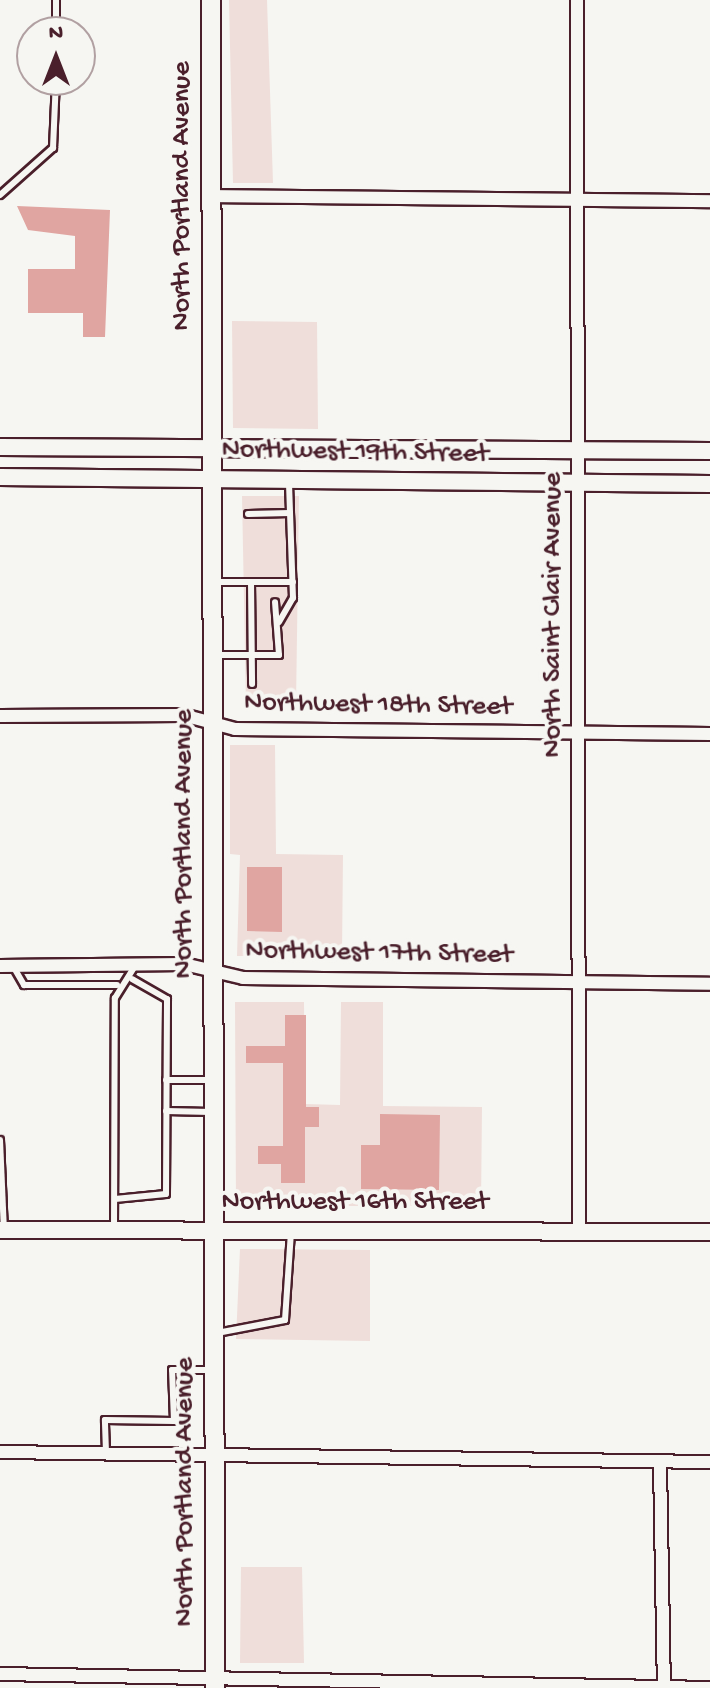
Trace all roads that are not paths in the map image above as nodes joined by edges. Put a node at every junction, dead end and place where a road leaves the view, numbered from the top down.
1 (211, 0) edge
2 (577, 0) edge
3 (55, 96) edge
4 (0, 195) edge
5 (211, 196) junction
6 (577, 199) junction
7 (710, 201) edge
8 (212, 446) junction
9 (0, 447) edge
10 (578, 449) junction
11 (710, 451) edge
12 (0, 477) edge
13 (212, 478) junction
14 (289, 479) junction
15 (578, 482) junction
16 (710, 484) edge
17 (290, 513) junction
18 (248, 514) dead end
19 (212, 582) junction
20 (251, 582) junction
21 (274, 582) junction
22 (284, 582) junction
23 (293, 582) junction
24 (275, 591) dead end
25 (285, 592) dead end
26 (275, 602) dead end
27 (285, 602) dead end
28 (279, 622) junction
29 (212, 654) junction
30 (252, 656) junction
31 (252, 684) dead end
32 (0, 716) edge
33 (212, 723) junction
34 (578, 733) junction
35 (710, 734) edge
36 (136, 965) junction
37 (6, 966) edge
38 (213, 971) junction
39 (132, 979) junction
40 (579, 982) junction
41 (710, 984) edge
42 (117, 985) junction
43 (166, 1080) junction
44 (213, 1080) junction
45 (166, 1111) junction
46 (213, 1112) junction
47 (0, 1140) edge
48 (115, 1199) junction
49 (2, 1202) edge
50 (214, 1228) junction
51 (292, 1228) junction
52 (114, 1229) junction
53 (2, 1230) edge
54 (579, 1231) junction
55 (710, 1232) edge
56 (214, 1333) junction
57 (214, 1370) junction
58 (0, 1452) edge
59 (106, 1452) junction
60 (214, 1455) junction
61 (660, 1462) junction
62 (710, 1462) edge
63 (0, 1674) edge
64 (215, 1684) edge
65 (664, 1687) edge
66 (710, 1688) edge

1 - 5 main road, North Portland Avenue
2 - 6 street, North Saint Clair Avenue
3 - 4 lane
5 - 6 street
5 - 8 main road, North Portland Avenue
6 - 7 street
6 - 10 street, North Saint Clair Avenue
8 - 9 street, Northwest 19th Street
8 - 10 street, Northwest 19th Street
8 - 13 main road, North Portland Avenue
10 - 11 street, Northwest 19th Street
10 - 15 street, North Saint Clair Avenue
12 - 13 street, Northwest 19th Street
13 - 14 street, Northwest 19th Street
13 - 19 main road, North Portland Avenue
14 - 15 street, Northwest 19th Street
14 - 17 lane
15 - 16 street, Northwest 19th Street
15 - 34 street, North Saint Clair Avenue
17 - 18 lane
17 - 23 lane
19 - 20 lane
19 - 29 main road, North Portland Avenue
20 - 21 lane
20 - 30 lane
21 - 22 lane
21 - 24 lane
22 - 23 lane
22 - 25 lane
23 - 28 lane
26 - 28 lane
27 - 28 lane
28 - 30 lane
29 - 30 lane
29 - 33 main road, North Portland Avenue
30 - 31 lane
32 - 33 street, Northwest 18th Street
33 - 34 street, Northwest 18th Street
33 - 38 main road, North Portland Avenue
34 - 35 street, Northwest 18th Street
34 - 40 street, North Saint Clair Avenue
36 - 37 street, Northwest 17th Street
36 - 38 street, Northwest 17th Street
36 - 39 lane
37 - 42 lane
38 - 40 street, Northwest 17th Street
38 - 44 main road, North Portland Avenue
39 - 42 lane
39 - 43 lane
40 - 41 street, Northwest 17th Street
40 - 54 street, North Saint Clair Avenue
42 - 48 lane
43 - 44 lane
43 - 45 lane
44 - 46 main road, North Portland Avenue
45 - 46 lane
45 - 48 lane
46 - 50 main road, North Portland Avenue
47 - 49 lane
48 - 52 lane
49 - 53 lane
50 - 51 street, Northwest 16th Street
50 - 52 street, Northwest 16th Street
50 - 56 main road, North Portland Avenue
51 - 54 street, Northwest 16th Street
51 - 56 lane
52 - 53 street, Northwest 16th Street
54 - 55 street, Northwest 16th Street
56 - 57 main road, North Portland Avenue
57 - 59 lane
57 - 60 main road, North Portland Avenue
58 - 59 street
59 - 60 street
60 - 61 street
60 - 64 main road, North Portland Avenue
61 - 62 street
61 - 65 street
63 - 64 street
64 - 65 street
65 - 66 street

